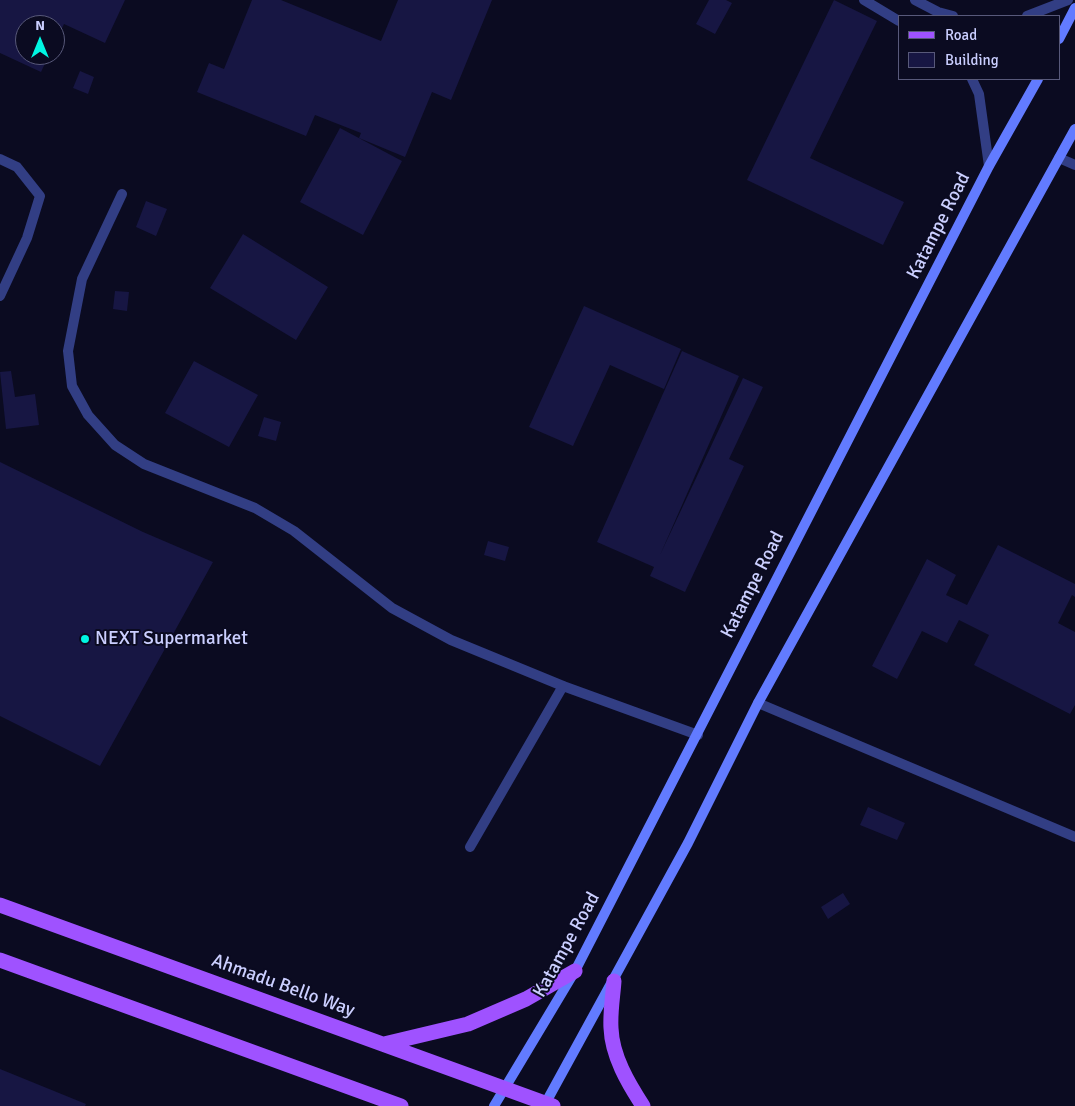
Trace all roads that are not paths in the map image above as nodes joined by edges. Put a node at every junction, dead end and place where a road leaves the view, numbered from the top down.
1 (864, 0) edge
2 (915, 0) edge
3 (1068, 0) edge
4 (1075, 8) edge
5 (951, 15) edge
6 (1030, 15) edge
7 (898, 20) edge
8 (1060, 38) edge
9 (972, 80) edge
10 (1037, 80) edge
11 (1075, 129) edge
12 (1059, 158) junction
13 (0, 159) edge
14 (1075, 165) edge
15 (990, 166) junction
16 (122, 194) dead end
17 (0, 296) edge
18 (563, 686) junction
19 (758, 703) junction
20 (698, 734) junction
21 (1075, 837) edge
22 (470, 847) dead end
23 (0, 905) edge
24 (0, 960) edge
25 (575, 971) junction
26 (614, 981) junction
27 (383, 1044) junction
28 (504, 1087) junction
29 (364, 1093) junction
30 (547, 1105) edge
31 (373, 1106) edge
32 (401, 1106) edge
33 (494, 1106) edge
34 (643, 1106) edge

1 - 7 street
2 - 5 street
3 - 6 street
4 - 8 main road
9 - 15 street
10 - 15 main road, Katampe Road
11 - 12 main road
12 - 14 street
12 - 19 main road
13 - 17 street
15 - 20 main road, Katampe Road
16 - 18 street
18 - 20 street
18 - 22 street
19 - 21 street
19 - 26 main road
20 - 25 main road, Katampe Road
23 - 27 main road, Ahmadu Bello Way
24 - 29 main road
25 - 27 main road
25 - 28 main road, Katampe Road
26 - 30 main road
26 - 34 main road
27 - 28 main road, Ahmadu Bello Way
28 - 30 main road, Ahmadu Bello Way
28 - 33 main road, Katampe Road
29 - 31 main road
29 - 32 main road

